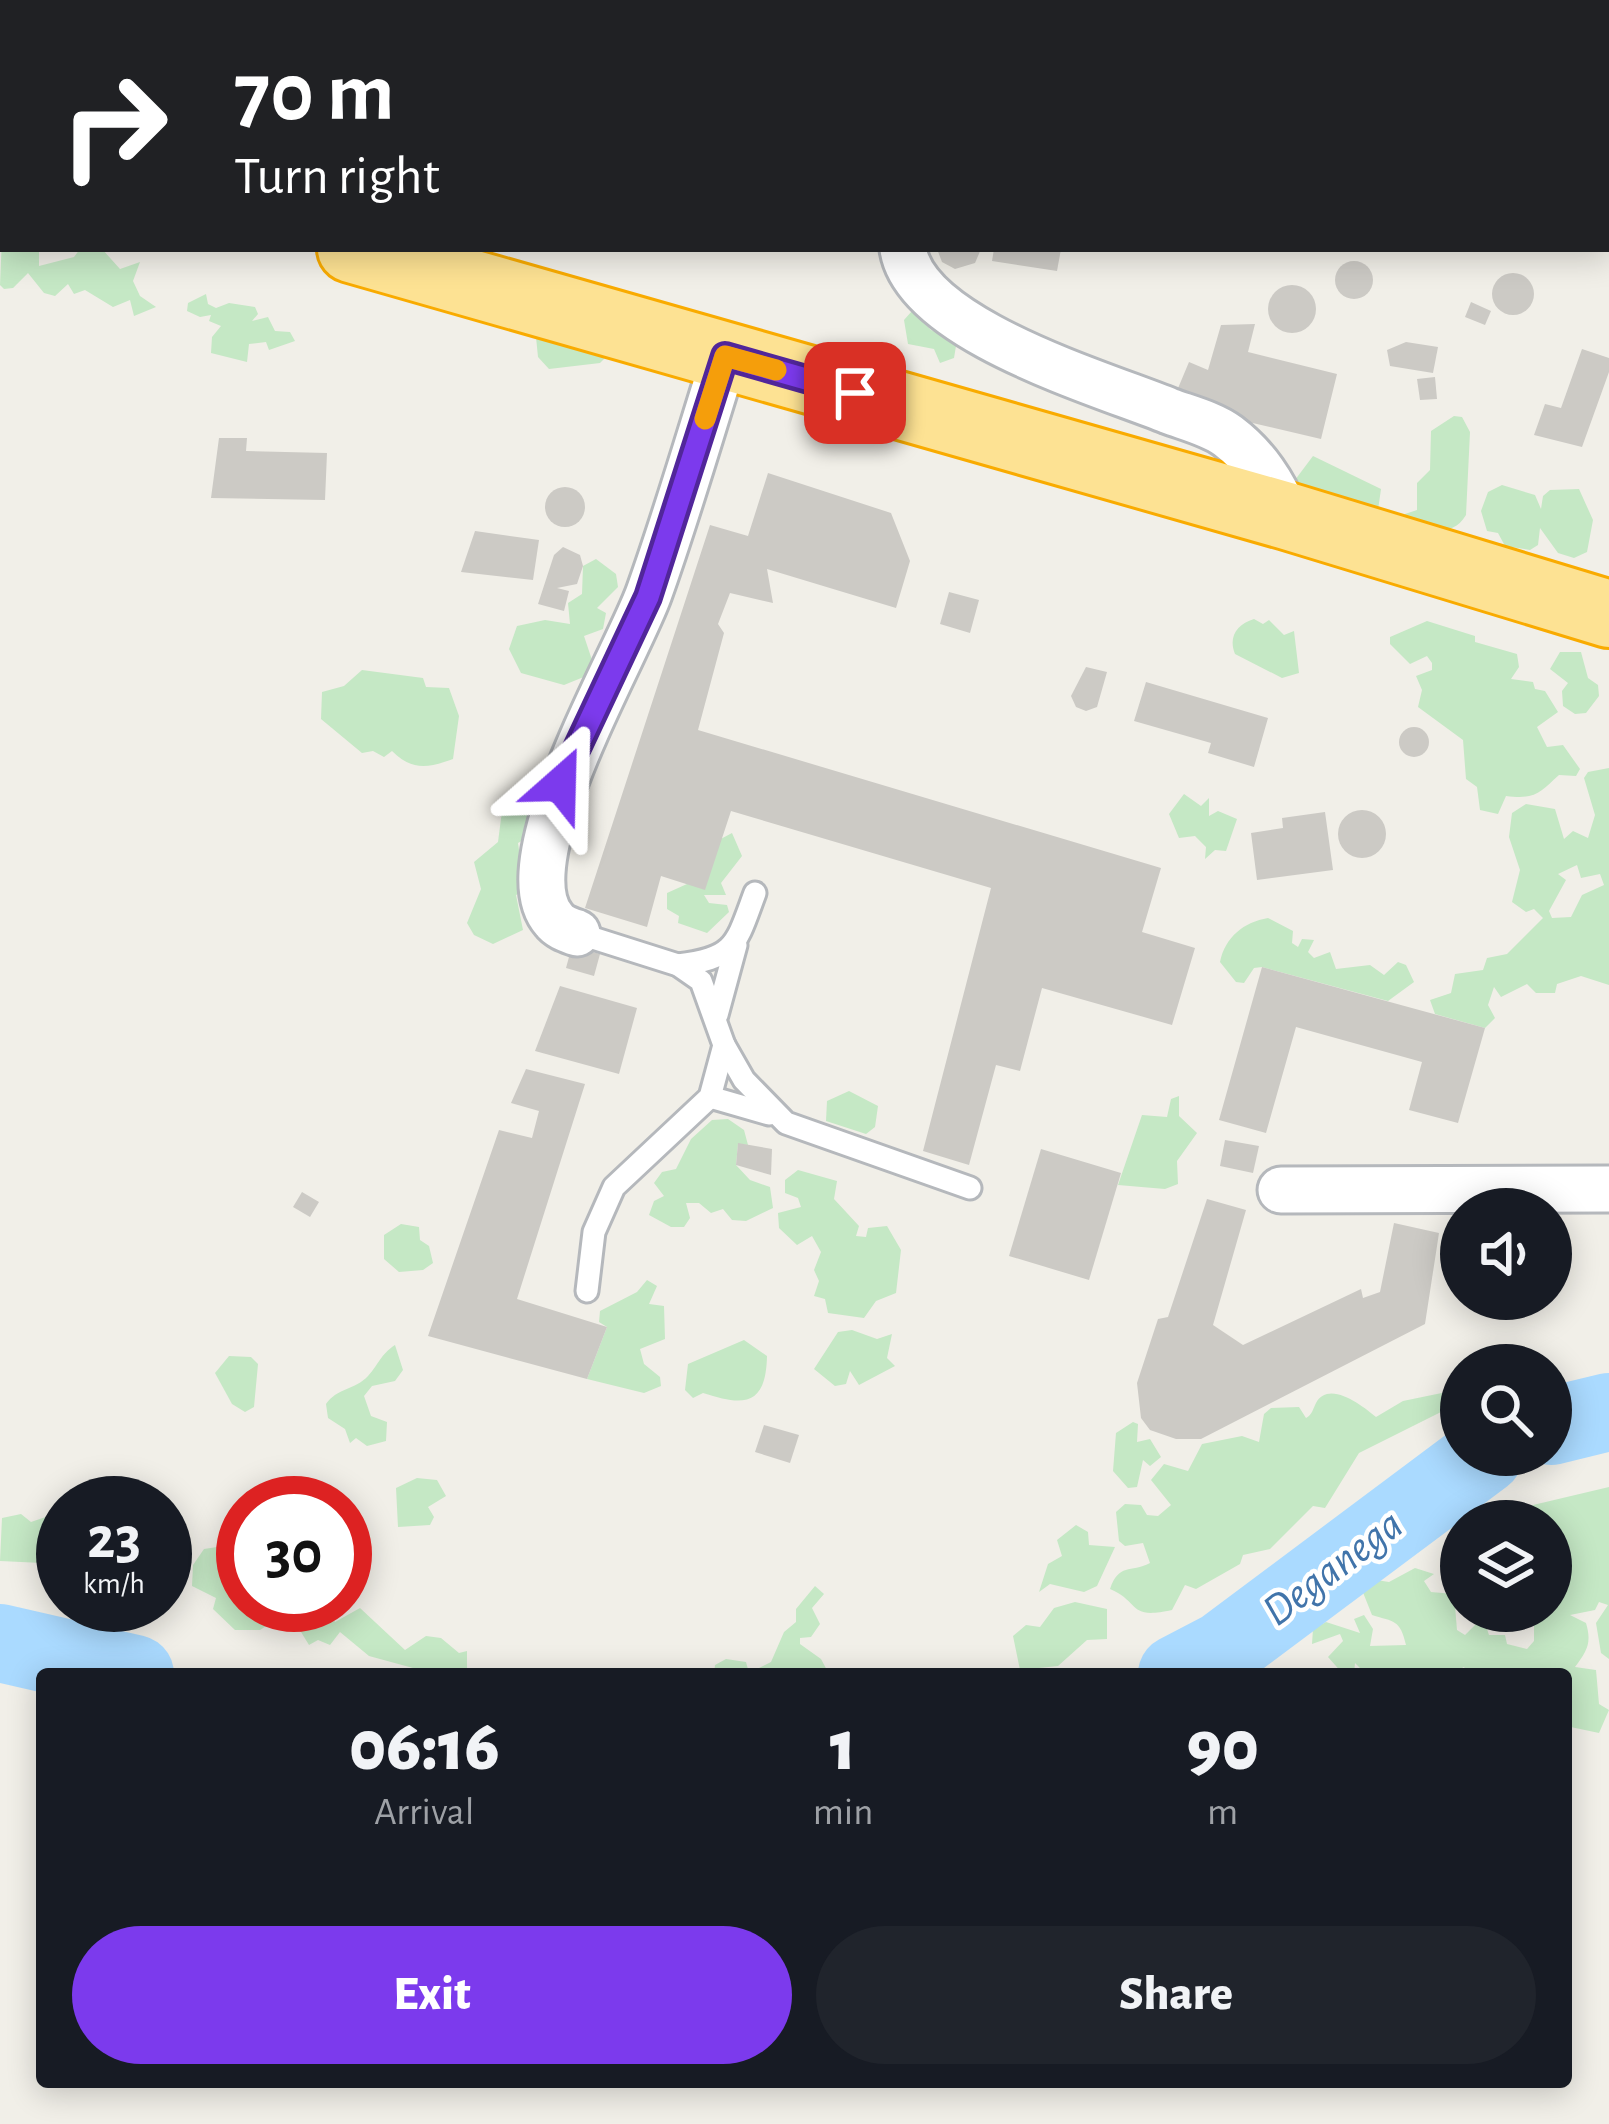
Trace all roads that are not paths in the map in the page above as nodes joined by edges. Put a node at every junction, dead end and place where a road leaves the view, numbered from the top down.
1 (361, 252) edge
2 (903, 252) edge
3 (725, 356) junction
4 (1287, 516) junction
5 (1609, 614) edge
6 (754, 893) dead end
7 (578, 933) joint
8 (736, 945) junction
9 (678, 964) junction
10 (717, 1015) junction
11 (724, 1045) junction
12 (710, 1097) junction
13 (786, 1123) junction
14 (970, 1188) dead end
15 (1609, 1189) edge
16 (1281, 1190) dead end
17 (587, 1291) dead end

1 - 3 highway
2 - 4 street
3 - 4 highway
3 - 7 street
4 - 5 highway
6 - 8 lane
7 - 9 lane
8 - 9 lane
8 - 10 lane
9 - 10 lane
10 - 11 lane
11 - 12 lane
11 - 13 lane
12 - 13 lane
12 - 17 lane
13 - 14 lane
15 - 16 street

